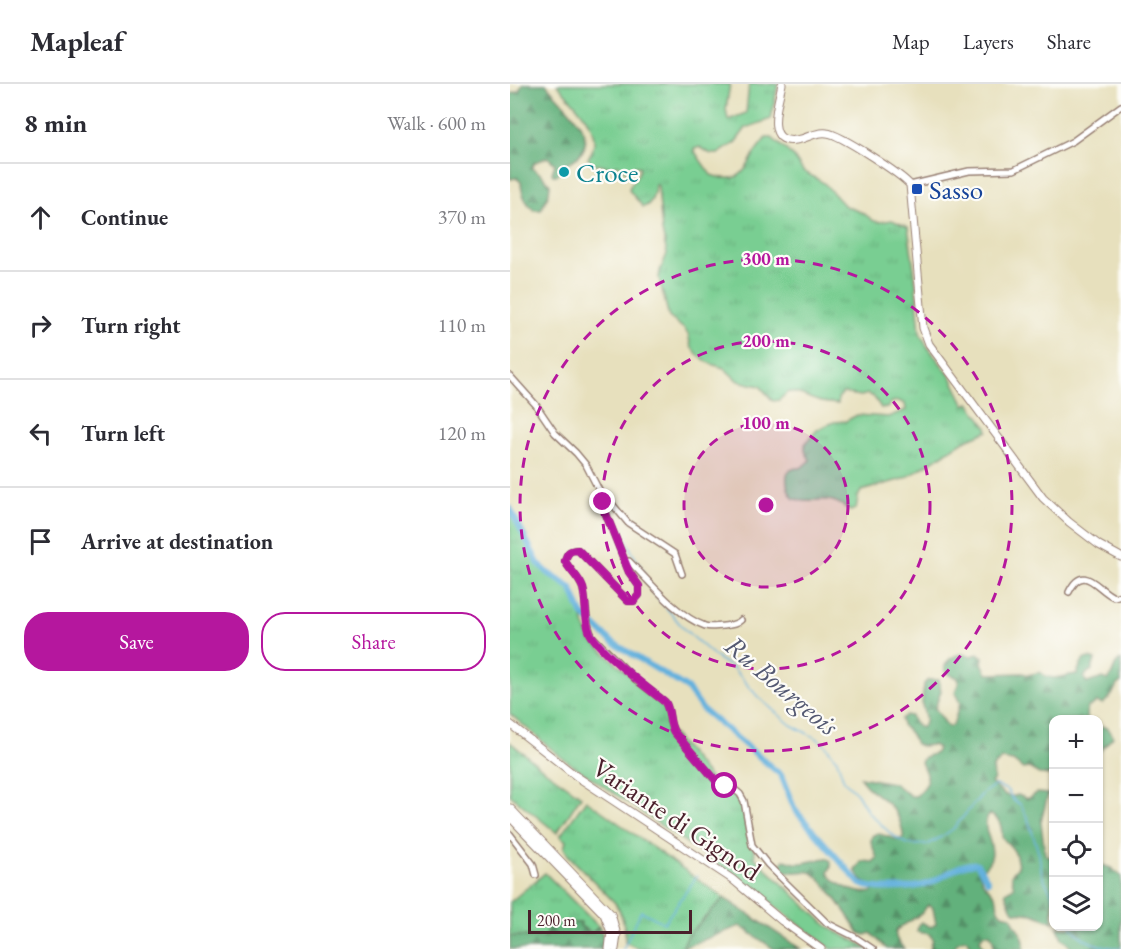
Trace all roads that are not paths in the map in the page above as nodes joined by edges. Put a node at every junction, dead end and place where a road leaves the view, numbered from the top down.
1 (782, 84) edge
2 (1121, 106) edge
3 (910, 185) junction
4 (510, 376) edge
5 (604, 500) junction
6 (1121, 557) edge
7 (626, 562) junction
8 (682, 573) dead end
9 (1069, 592) dead end
10 (1121, 595) edge
11 (741, 620) dead end
12 (510, 724) edge
13 (510, 808) edge
14 (510, 817) edge
15 (510, 834) edge
16 (536, 875) dead end
17 (609, 949) edge
18 (615, 949) edge
19 (821, 949) edge
20 (873, 949) edge

1 - 3 main road
2 - 3 street
3 - 6 main road
4 - 5 street
5 - 7 street
5 - 8 street
7 - 11 street
7 - 20 street
9 - 10 street
12 - 19 main road, Variante di Gignod
13 - 18 main road
14 - 17 main road
15 - 16 street

